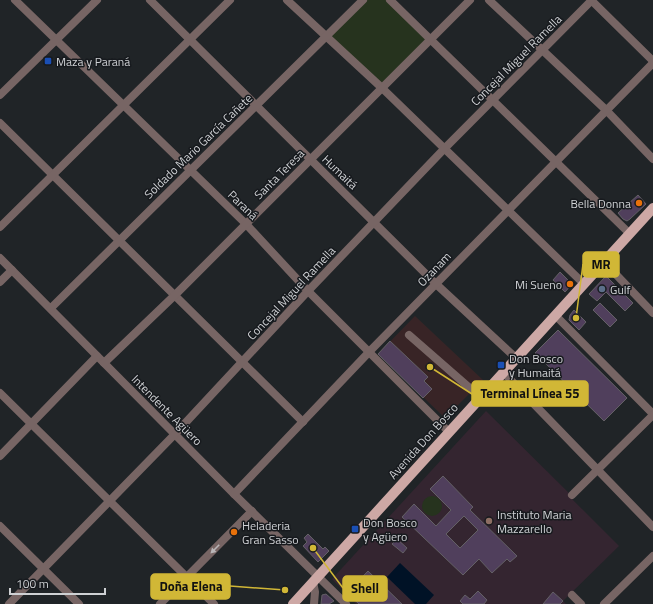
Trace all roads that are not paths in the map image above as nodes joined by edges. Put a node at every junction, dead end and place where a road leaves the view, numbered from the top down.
1 (15, 0) edge
2 (97, 0) edge
3 (150, 0) edge
4 (230, 0) edge
5 (287, 0) edge
6 (363, 0) edge
7 (390, 0) edge
8 (470, 0) edge
9 (489, 0) edge
10 (592, 0) edge
11 (325, 37) junction
12 (56, 40) junction
13 (189, 40) junction
14 (430, 40) junction
15 (542, 51) junction
16 (653, 62) edge
17 (382, 88) junction
18 (0, 95) edge
19 (492, 100) junction
20 (123, 106) junction
21 (256, 106) junction
22 (606, 110) junction
23 (0, 122) edge
24 (444, 149) junction
25 (653, 159) edge
26 (311, 160) junction
27 (556, 162) junction
28 (190, 171) junction
29 (54, 175) junction
30 (653, 208) edge
31 (508, 210) junction
32 (375, 222) junction
33 (246, 224) junction
34 (0, 227) edge
35 (630, 233) junction
36 (120, 240) junction
37 (0, 258) edge
38 (604, 262) junction
39 (12, 270) junction
40 (0, 282) edge
41 (436, 284) junction
42 (584, 284) junction
43 (308, 290) junction
44 (175, 295) junction
45 (51, 308) junction
46 (653, 313) edge
47 (555, 315) junction
48 (409, 335) dead end
49 (370, 351) junction
50 (97, 356) junction
51 (516, 358) junction
52 (104, 363) junction
53 (243, 363) junction
54 (503, 372) junction
55 (0, 393) edge
56 (480, 397) junction
57 (653, 414) edge
58 (303, 422) junction
59 (32, 424) junction
60 (449, 432) junction
61 (175, 434) junction
62 (0, 456) edge
63 (598, 469) junction
64 (234, 494) junction
65 (572, 495) dead end
66 (109, 500) junction
67 (252, 512) junction
68 (0, 526) edge
69 (653, 527) edge
70 (653, 556) edge
71 (44, 569) junction
72 (187, 577) junction
73 (316, 580) junction
74 (572, 595) dead end
75 (9, 604) edge
76 (79, 604) edge
77 (160, 604) edge
78 (214, 604) edge
79 (294, 604) edge
80 (314, 604) edge
81 (346, 604) edge
82 (581, 604) edge
83 (604, 604) edge

1 - 12 street, Paraná
2 - 12 street
3 - 13 street, Humaitá
4 - 13 street
5 - 11 street
6 - 11 street, Soldado Mario García Cañete
7 - 14 street
8 - 14 street, Santa Teresa
9 - 15 street
10 - 15 street, Concejal Miguel Ramella
10 - 16 street
11 - 17 street
11 - 21 street, Soldado Mario García Cañete
12 - 18 street
12 - 20 street, Paraná
13 - 20 street
13 - 21 street, Humaitá
14 - 17 street, Santa Teresa
14 - 19 street
15 - 19 street, Concejal Miguel Ramella
15 - 22 street
16 - 22 street, Ozanam
17 - 24 street
17 - 26 street, Santa Teresa
19 - 24 street, Concejal Miguel Ramella
19 - 27 street
20 - 28 street, Paraná
20 - 29 street
21 - 26 street, Humaitá
21 - 28 street, Soldado Mario García Cañete
22 - 25 street
22 - 27 street, Ozanam
23 - 29 street
24 - 31 street
24 - 32 street, Concejal Miguel Ramella
26 - 32 street, Humaitá
26 - 33 street, Santa Teresa
27 - 31 street, Ozanam
27 - 35 street
28 - 33 street, Paraná
28 - 36 street, Soldado Mario García Cañete
29 - 34 street
29 - 36 street
30 - 35 main road, Avenida Don Bosco
31 - 41 street, Ozanam
31 - 42 street
32 - 41 street, Humaitá
32 - 43 street, Concejal Miguel Ramella
33 - 43 street, Paraná
33 - 44 street, Santa Teresa
35 - 38 main road, Avenida Don Bosco
36 - 44 street
36 - 45 street, Soldado Mario García Cañete
37 - 39 street, Intendente Agüero
38 - 42 main road, Avenida Don Bosco
38 - 46 street
39 - 40 street
39 - 45 street, Intendente Agüero
41 - 49 street, Ozanam
41 - 51 street, Humaitá
42 - 47 main road, Avenida Don Bosco
43 - 49 street, Paraná
43 - 53 street, Concejal Miguel Ramella
44 - 52 street, Santa Teresa
44 - 53 street
45 - 50 street, Intendente Agüero
47 - 51 main road, Avenida Don Bosco
47 - 57 street
48 - 56 street
49 - 58 street, Ozanam
49 - 60 street, Paraná
50 - 52 street, Intendente Agüero
50 - 59 street
51 - 54 main road, Avenida Don Bosco
52 - 61 street, Intendente Agüero
53 - 58 street
53 - 61 street, Concejal Miguel Ramella
54 - 56 main road, Avenida Don Bosco
54 - 63 street
55 - 59 street
56 - 60 main road, Avenida Don Bosco
57 - 63 street
58 - 64 street, Ozanam
59 - 62 street
59 - 66 street
60 - 73 main road, Avenida Don Bosco
61 - 64 street, Intendente Agüero
61 - 66 street, Concejal Miguel Ramella
63 - 65 street
63 - 69 street
64 - 67 street, Intendente Agüero
66 - 71 street, Concejal Miguel Ramella
66 - 72 street
67 -> 72 street
67 - 73 street, Intendente Agüero
68 - 71 street
70 - 83 street
71 - 75 street, Concejal Miguel Ramella
71 - 76 street
72 - 77 street
72 - 78 street
73 - 79 main road, Avenida Don Bosco
73 - 80 street
73 - 81 street, Intendente Agüero
74 - 82 street

